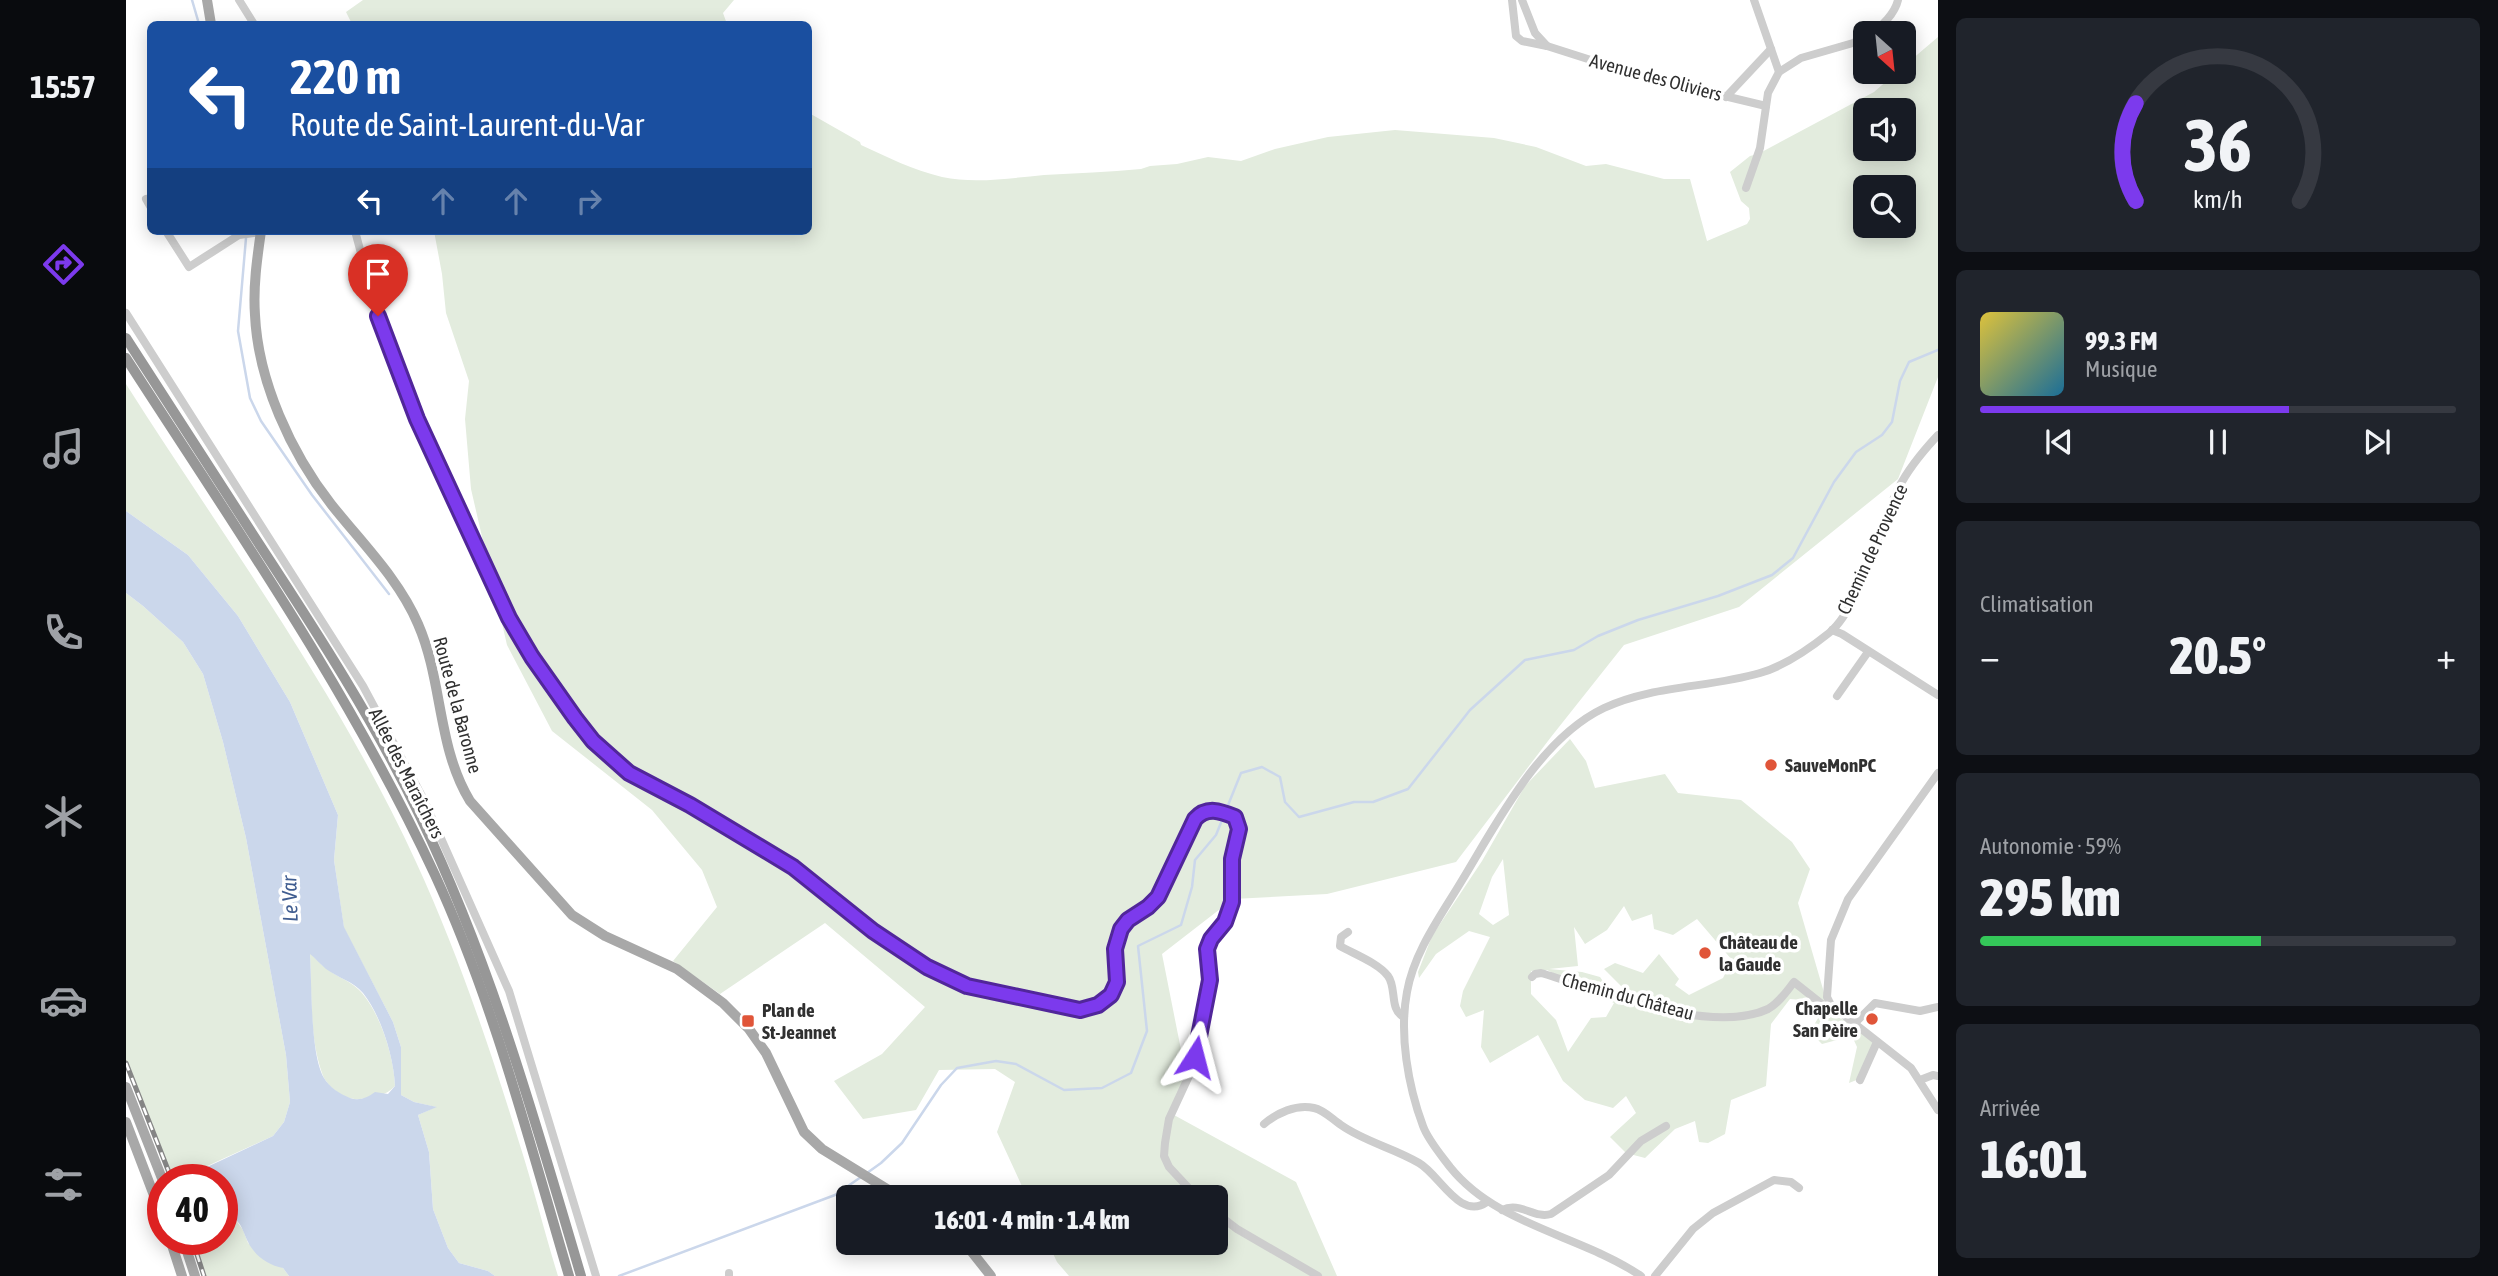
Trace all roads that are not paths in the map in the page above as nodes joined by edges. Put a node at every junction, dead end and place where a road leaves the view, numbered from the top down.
1 (207, 0) edge
2 (239, 0) edge
3 (1512, 0) edge
4 (1522, 0) edge
5 (1754, 0) edge
6 (1898, 0) edge
7 (210, 21) edge
8 (252, 21) edge
9 (1885, 21) edge
10 (1853, 43) edge
11 (1547, 46) junction
12 (1771, 49) junction
13 (1779, 72) junction
14 (1726, 97) junction
15 (1766, 106) junction
16 (1746, 188) dead end
17 (169, 235) edge
18 (237, 235) edge
19 (261, 235) edge
20 (356, 235) edge
21 (126, 313) edge
22 (126, 338) edge
23 (126, 358) edge
24 (1938, 435) edge
25 (1832, 630) junction
26 (1868, 652) junction
27 (1938, 695) edge
28 (1837, 696) dead end
29 (1938, 773) edge
30 (1348, 932) dead end
31 (1532, 977) dead end
32 (1831, 1005) junction
33 (1938, 1007) edge
34 (1404, 1017) junction
35 (1855, 1023) junction
36 (1877, 1042) junction
37 (1938, 1076) edge
38 (1860, 1080) dead end
39 (1920, 1080) junction
40 (126, 1087) edge
41 (1938, 1110) edge
42 (126, 1122) edge
43 (1264, 1124) dead end
44 (1666, 1126) dead end
45 (156, 1164) edge
46 (147, 1177) edge
47 (880, 1185) edge
48 (1186, 1185) edge
49 (1799, 1188) dead end
50 (1487, 1202) junction
51 (1502, 1210) junction
52 (1228, 1222) edge
53 (175, 1255) edge
54 (188, 1255) edge
55 (974, 1255) edge
56 (182, 1276) edge
57 (194, 1276) edge
58 (569, 1276) edge
59 (581, 1276) edge
60 (596, 1276) edge
61 (991, 1276) edge
62 (1318, 1276) edge
63 (1641, 1276) edge
64 (1655, 1276) edge

1 - 7 main road
2 - 8 street
3 - 11 street, Avenue des Oliviers
4 - 11 street
5 - 12 street
6 - 9 street
10 - 13 street
11 - 14 street, Avenue des Oliviers
12 - 13 street
12 - 14 street
13 - 15 street
14 - 15 street, Avenue des Oliviers
15 - 16 street
17 - 18 street
19 - 47 main road, Route de la Baronne
20 - 48 street
21 - 60 street, Allée des Maraîchers
22 - 59 highway
23 - 58 highway
24 - 25 street, Chemin de Provence
25 - 26 street
25 - 34 street
26 - 27 street
26 - 28 street
29 - 32 street
30 - 34 street
31 - 32 street, Chemin du Château
32 - 35 street, Chemin du Château
33 - 35 street
34 - 50 street
35 - 36 street, Chemin du Château
36 - 38 street
36 - 39 street, Chemin du Château
37 - 39 street
39 - 41 street, Chemin du Château
40 - 45 main road
42 - 46 main road
43 - 50 street
44 - 51 street
49 - 64 street
50 - 51 street
51 - 63 street
52 - 62 street
53 - 56 main road
54 - 57 main road
55 - 61 main road

